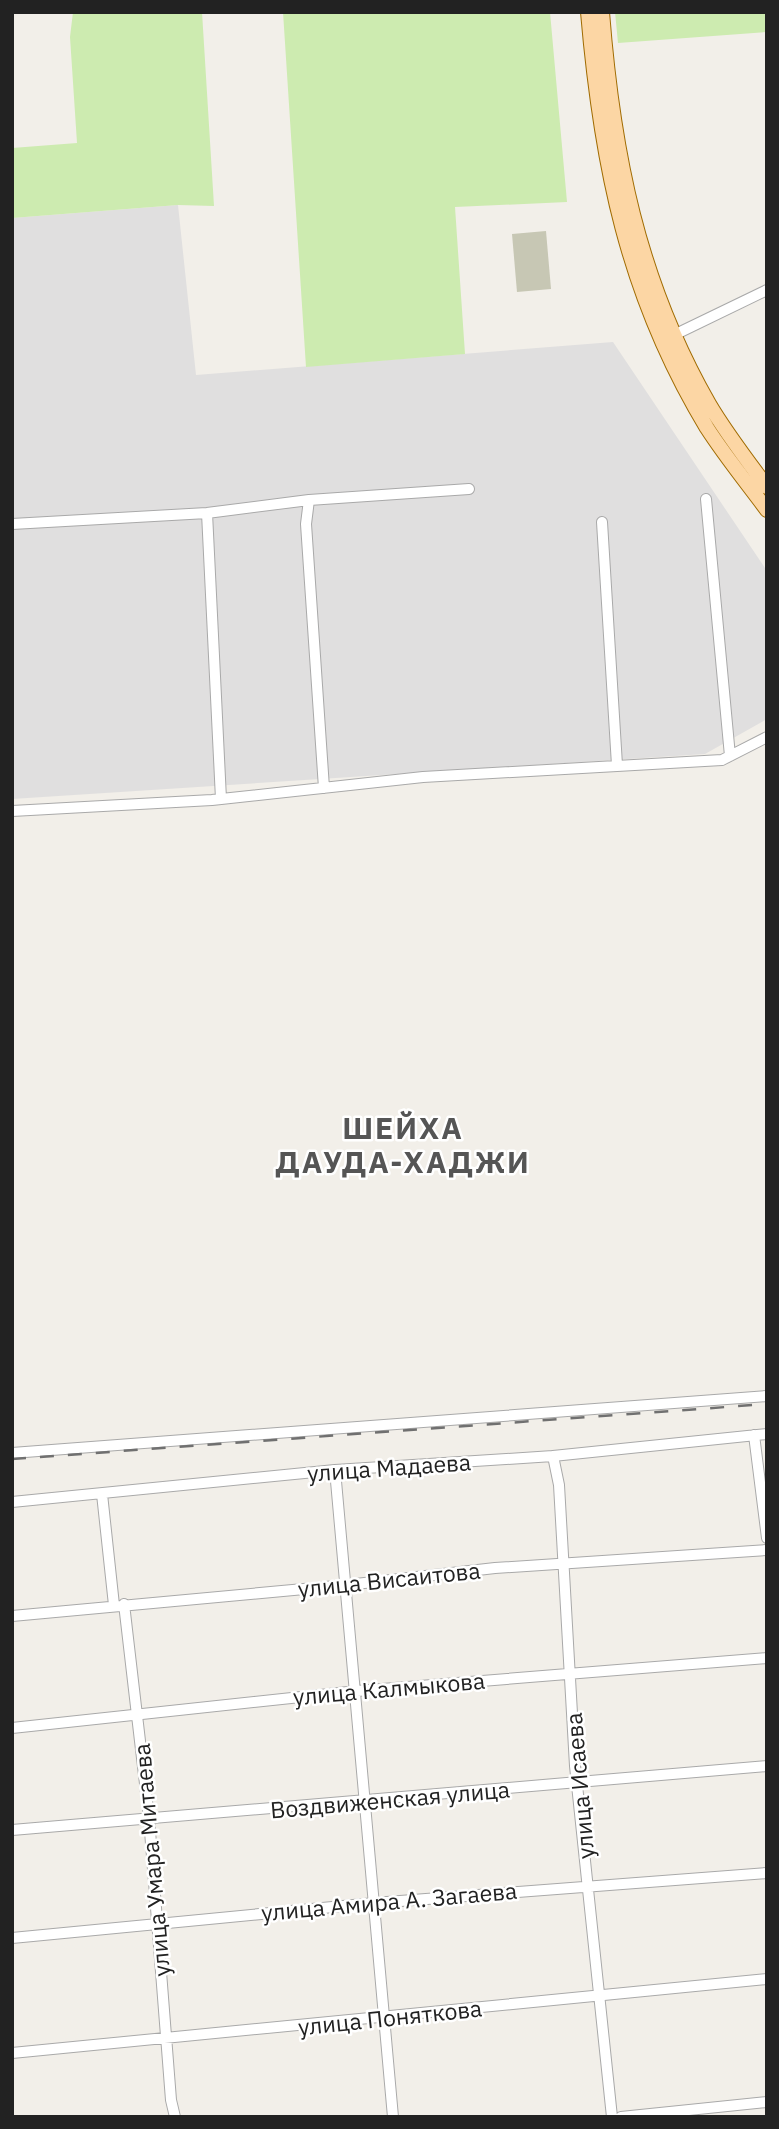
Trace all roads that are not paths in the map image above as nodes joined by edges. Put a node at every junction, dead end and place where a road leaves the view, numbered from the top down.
1 (588, 12) edge
2 (602, 12) edge
3 (767, 290) edge
4 (674, 335) junction
5 (767, 487) edge
6 (469, 489) dead end
7 (706, 499) dead end
8 (309, 500) junction
9 (767, 510) edge
10 (207, 513) junction
11 (602, 522) dead end
12 (12, 524) edge
13 (767, 737) edge
14 (730, 756) junction
15 (617, 765) junction
16 (324, 788) junction
17 (221, 799) junction
18 (12, 811) edge
19 (767, 1396) edge
20 (767, 1434) edge
21 (754, 1435) junction
22 (12, 1453) edge
23 (553, 1456) junction
24 (335, 1470) junction
25 (102, 1494) junction
26 (12, 1502) edge
27 (767, 1538) edge
28 (767, 1550) edge
29 (563, 1564) junction
30 (347, 1585) junction
31 (119, 1605) junction
32 (12, 1616) edge
33 (767, 1658) edge
34 (568, 1672) junction
35 (357, 1691) junction
36 (138, 1713) junction
37 (12, 1728) edge
38 (767, 1766) edge
39 (579, 1784) junction
40 (367, 1801) junction
41 (149, 1818) junction
42 (12, 1830) edge
43 (767, 1873) edge
44 (589, 1884) junction
45 (374, 1903) junction
46 (155, 1922) junction
47 (12, 1938) edge
48 (767, 1979) edge
49 (598, 1997) junction
50 (383, 2018) junction
51 (168, 2038) junction
52 (12, 2053) edge
53 (767, 2102) edge
54 (175, 2117) edge
55 (393, 2117) edge
56 (612, 2117) edge
57 (621, 2117) edge

1 - 9 main road
2 - 4 main road
3 - 4 street
4 - 5 main road
6 - 8 street
7 - 14 street
8 - 10 street
8 - 16 street
10 - 12 street
10 - 17 street
11 - 15 street
13 - 14 street
14 - 15 street
15 - 16 street
16 - 17 street
17 - 18 street
19 - 22 street
20 - 21 street, улица Мадаева
21 - 23 street, улица Мадаева
21 - 27 street
23 - 24 street, улица Мадаева
23 - 29 street, улица Исаева
24 - 25 street, улица Мадаева
24 - 30 street
25 - 26 street, улица Мадаева
25 - 31 street, улица Умара Митаева
28 - 29 street, улица Висаитова
29 - 30 street, улица Висаитова
29 - 34 street, улица Исаева
30 - 31 street, улица Висаитова
30 - 35 street
31 - 32 street, улица Висаитова
31 - 36 street, улица Умара Митаева
33 - 34 street, улица Калмыкова
34 - 35 street, улица Калмыкова
34 - 39 street, улица Исаева
35 - 36 street, улица Калмыкова
35 - 40 street
36 - 37 street, улица Калмыкова
36 - 41 street, улица Умара Митаева
38 - 39 street, Воздвиженская улица
39 - 40 street, Воздвиженская улица
39 - 44 street, улица Исаева
40 - 41 street, Воздвиженская улица
40 - 45 street
41 - 42 street, Воздвиженская улица
41 - 46 street, улица Умара Митаева
43 - 44 street, улица Амира А. Загаева
44 - 45 street, улица Амира А. Загаева
44 - 49 street, улица Исаева
45 - 46 street, улица Амира А. Загаева
45 - 50 street
46 - 47 street, улица Амира А. Загаева
46 - 51 street, улица Умара Митаева
48 - 49 street, улица Поняткова
49 - 50 street, улица Поняткова
49 - 56 street, улица Исаева
50 - 51 street, улица Поняткова
50 - 55 street
51 - 52 street, улица Поняткова
51 - 54 street, улица Умара Митаева
53 - 57 street

